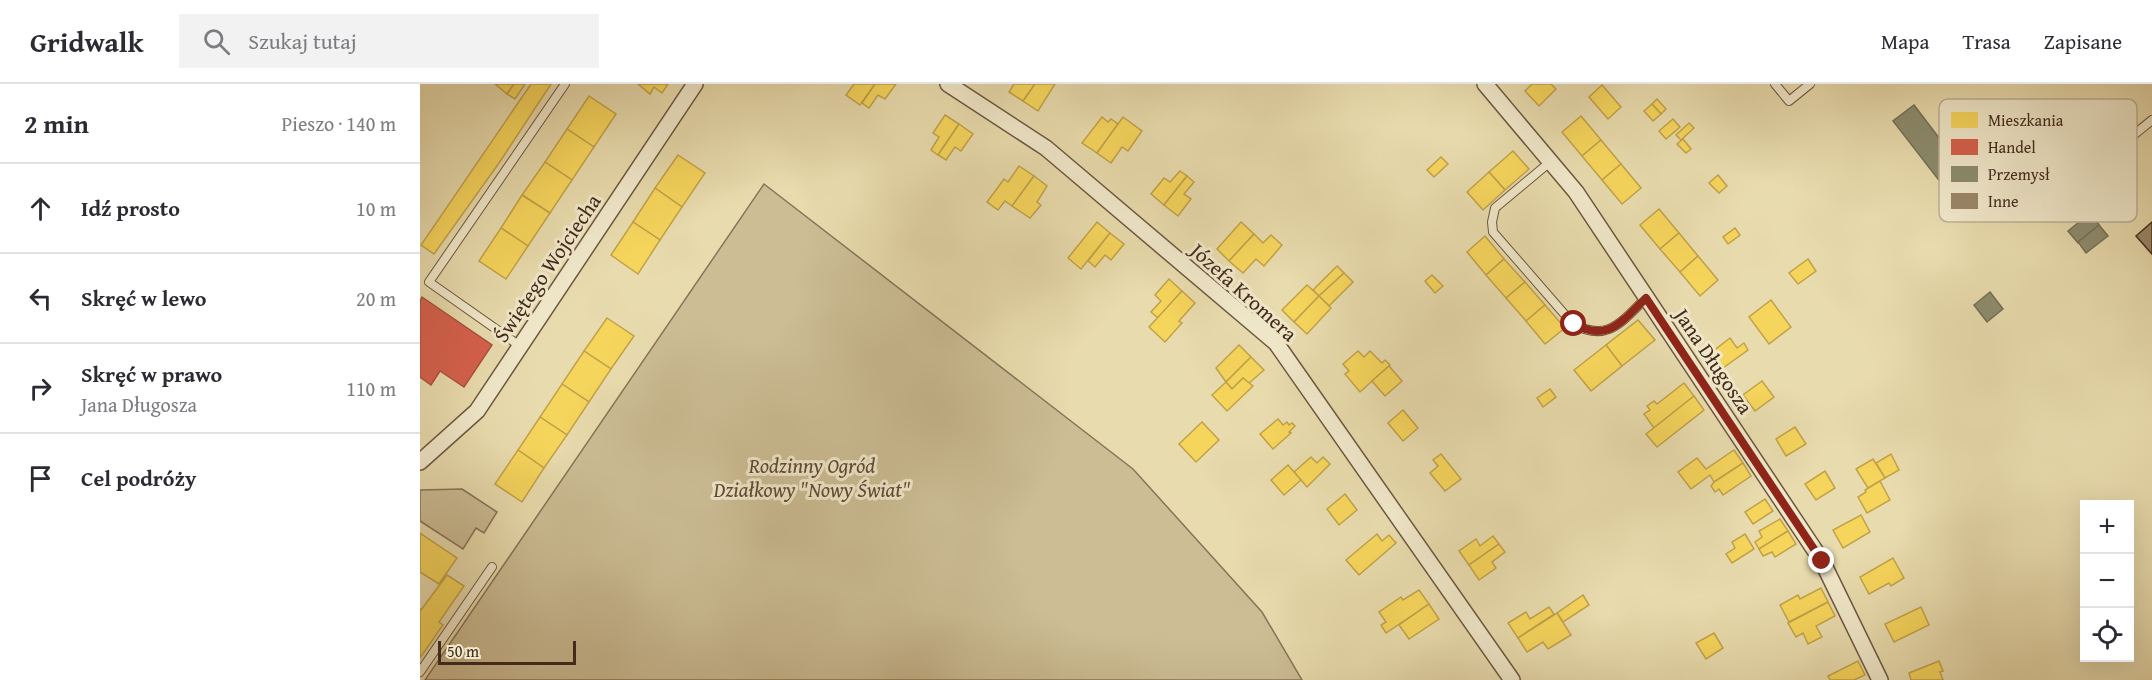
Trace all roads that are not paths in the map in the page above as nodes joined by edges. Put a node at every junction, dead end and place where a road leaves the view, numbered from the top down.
1 (565, 84) edge
2 (695, 84) edge
3 (948, 84) edge
4 (1485, 84) edge
5 (1775, 84) edge
6 (1810, 84) edge
7 (2152, 120) edge
8 (2137, 132) edge
9 (1550, 162) junction
10 (1646, 298) junction
11 (520, 346) junction
12 (420, 462) edge
13 (492, 567) dead end
14 (420, 672) edge
15 (1512, 680) edge
16 (1880, 680) edge

1 - 11 lane
2 - 11 street, Świętego Wojciecha
3 - 15 street, Józefa Kromera
4 - 9 street, Jana Długosza
5 - 6 lane
7 - 8 lane
9 - 10 street, Jana Długosza
9 - 10 lane
10 - 16 street, Jana Długosza
11 - 12 street, Świętego Wojciecha
13 - 14 lane

